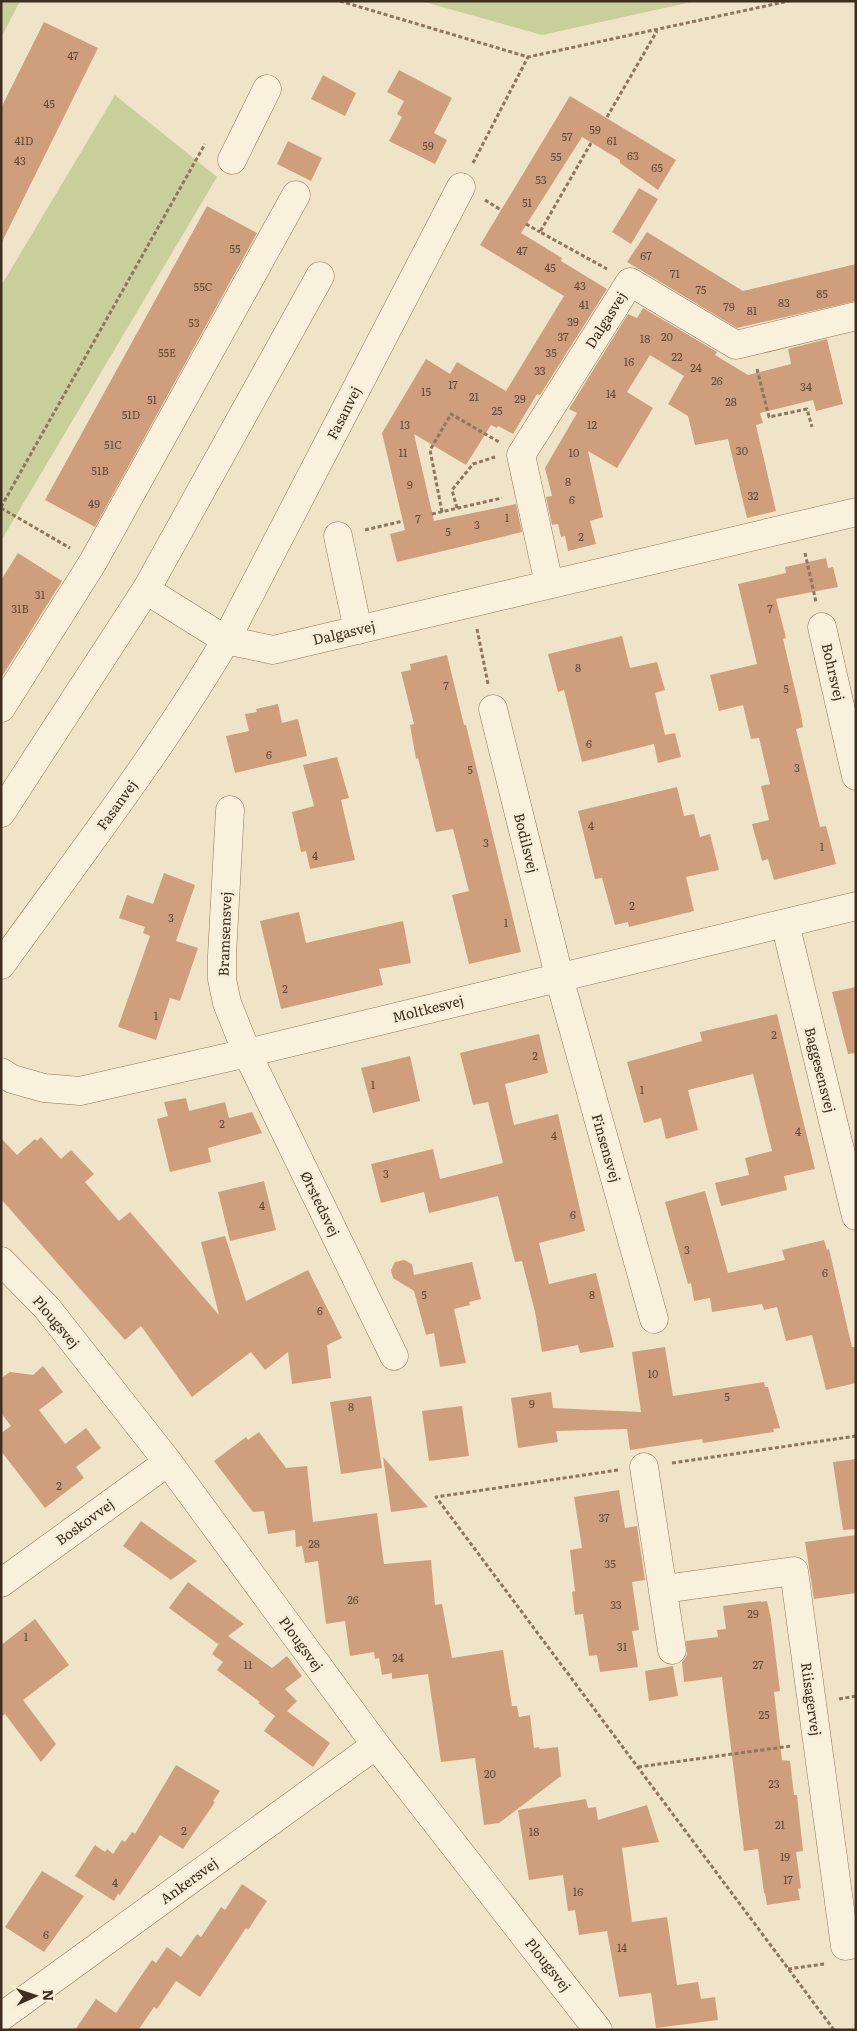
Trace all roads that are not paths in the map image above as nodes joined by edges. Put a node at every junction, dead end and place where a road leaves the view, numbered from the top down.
1 (268, 89) dead end
2 (232, 160) dead end
3 (461, 187) road end
4 (296, 195) dead end
5 (320, 276) dead end
6 (856, 316) edge
7 (856, 512) edge
8 (338, 536) dead end
9 (549, 584) junction
10 (146, 590) junction
11 (822, 627) road end
12 (358, 630) junction
13 (226, 640) junction
14 (1, 708) edge
15 (493, 709) road end
16 (856, 776) edge
17 (230, 810) dead end
18 (1, 813) edge
19 (856, 906) edge
20 (785, 923) junction
21 (1, 965) edge
22 (559, 977) junction
23 (247, 1053) junction
24 (1, 1072) edge
25 (856, 1216) edge
26 (1, 1261) edge
27 (654, 1319) dead end
28 (394, 1356) dead end
29 (168, 1462) junction
30 (644, 1467) road end
31 (1, 1582) edge
32 (664, 1589) junction
33 (672, 1650) dead end
34 (376, 1745) junction
35 (850, 1945) edge
36 (1, 2017) edge
37 (598, 2030) edge

1 - 2 street
3 - 13 street, Fasanvej
4 - 14 street
5 - 10 street
6 - 9 street, Dalgasvej
7 - 9 street, Dalgasvej
8 - 12 street
9 - 12 street, Dalgasvej
10 - 13 street
10 - 18 street
11 - 16 street, Bohrsvej
12 - 13 street, Dalgasvej
13 - 21 street, Fasanvej
15 - 22 street, Bodilsvej
17 - 23 street, Bramsensvej
19 - 20 street, Moltkesvej
20 - 22 street, Moltkesvej
20 - 25 street, Baggesensvej
22 - 23 street, Moltkesvej
22 - 27 street, Finsensvej
23 - 24 street, Moltkesvej
23 - 28 street, Ørstedsvej
26 - 29 street, Plougsvej
29 - 31 street, Boskovvej
29 - 34 street, Plougsvej
30 - 32 street
32 - 33 street
32 - 35 street, Riisagervej
34 - 36 street, Ankersvej
34 - 37 street, Plougsvej

